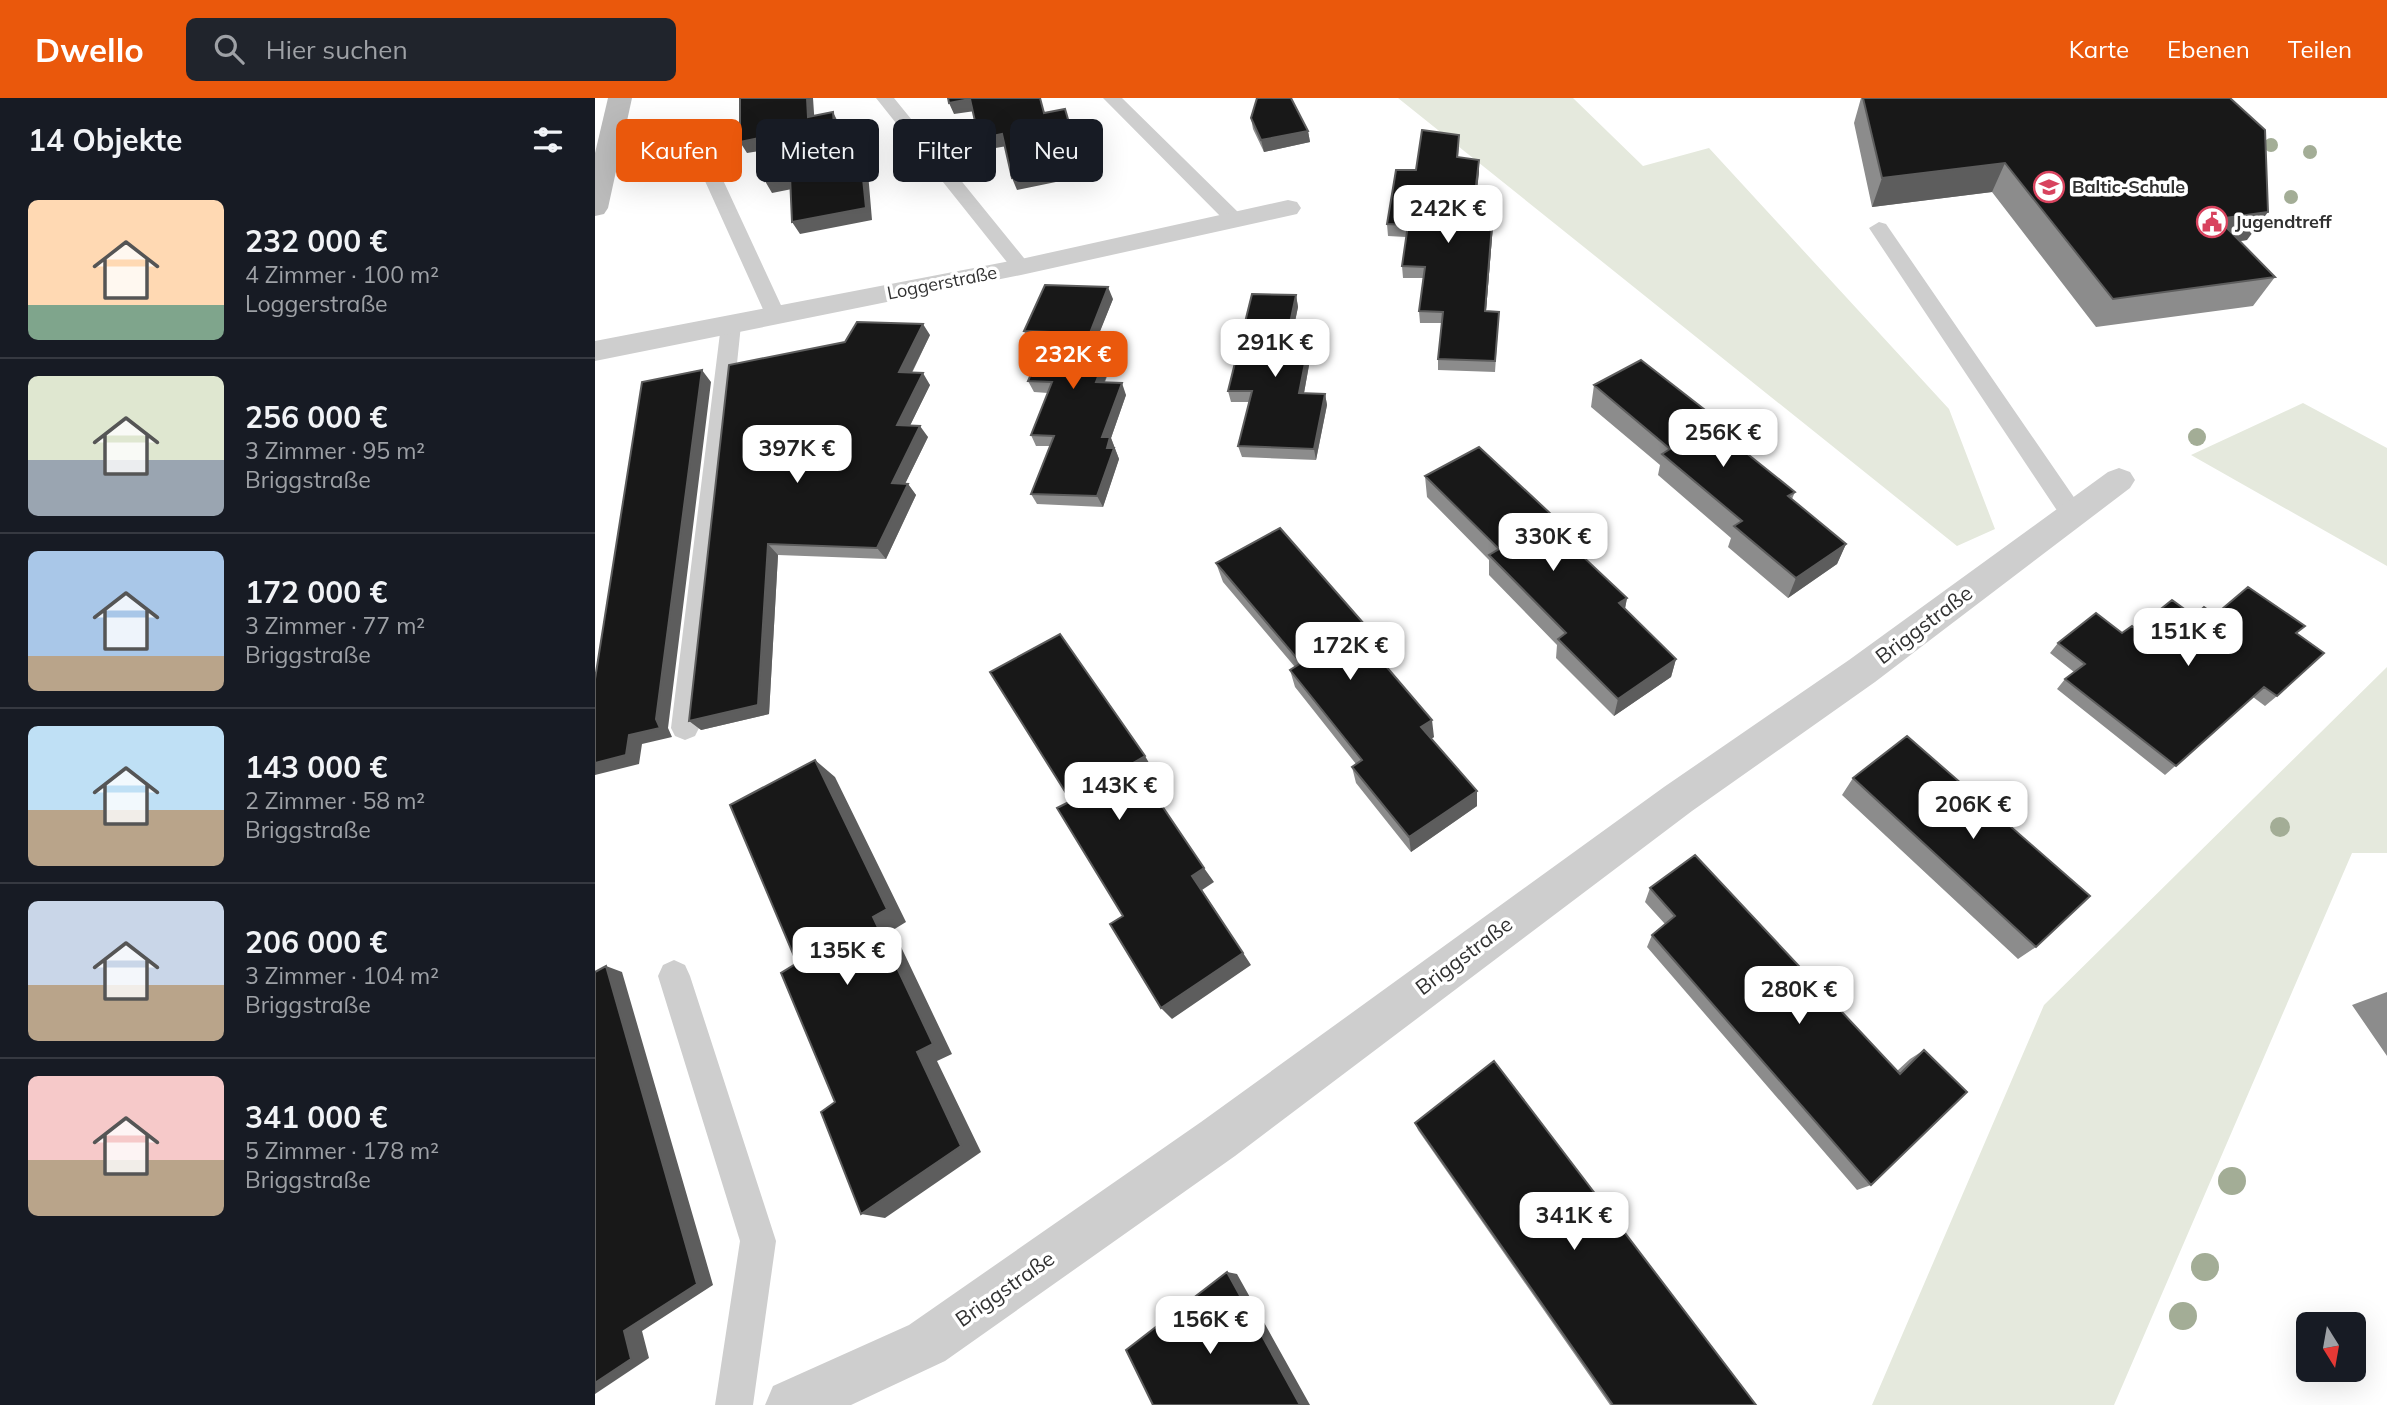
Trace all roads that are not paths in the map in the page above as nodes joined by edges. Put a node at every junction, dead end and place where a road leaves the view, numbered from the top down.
1 (620, 98) edge
2 (885, 98) edge
3 (1112, 98) edge
4 (715, 182) edge
5 (595, 208) edge
6 (1288, 208) dead end
7 (1235, 220) junction
8 (1879, 229) dead end
9 (1021, 267) junction
10 (776, 316) junction
11 (731, 325) junction
12 (595, 351) edge
13 (2119, 480) dead end
14 (2073, 515) junction
15 (685, 728) dead end
16 (674, 976) dead end
17 (733, 1405) edge
18 (792, 1405) edge

1 - 5 street
2 - 9 lane
3 - 7 lane
4 - 10 lane
6 - 7 street, Loggerstraße
7 - 9 street, Loggerstraße
8 - 14 lane
9 - 10 street, Loggerstraße
10 - 11 street, Loggerstraße
11 - 12 street, Loggerstraße
11 - 15 lane
13 - 14 street, Briggstraße
14 - 18 street, Briggstraße
16 - 17 lane

